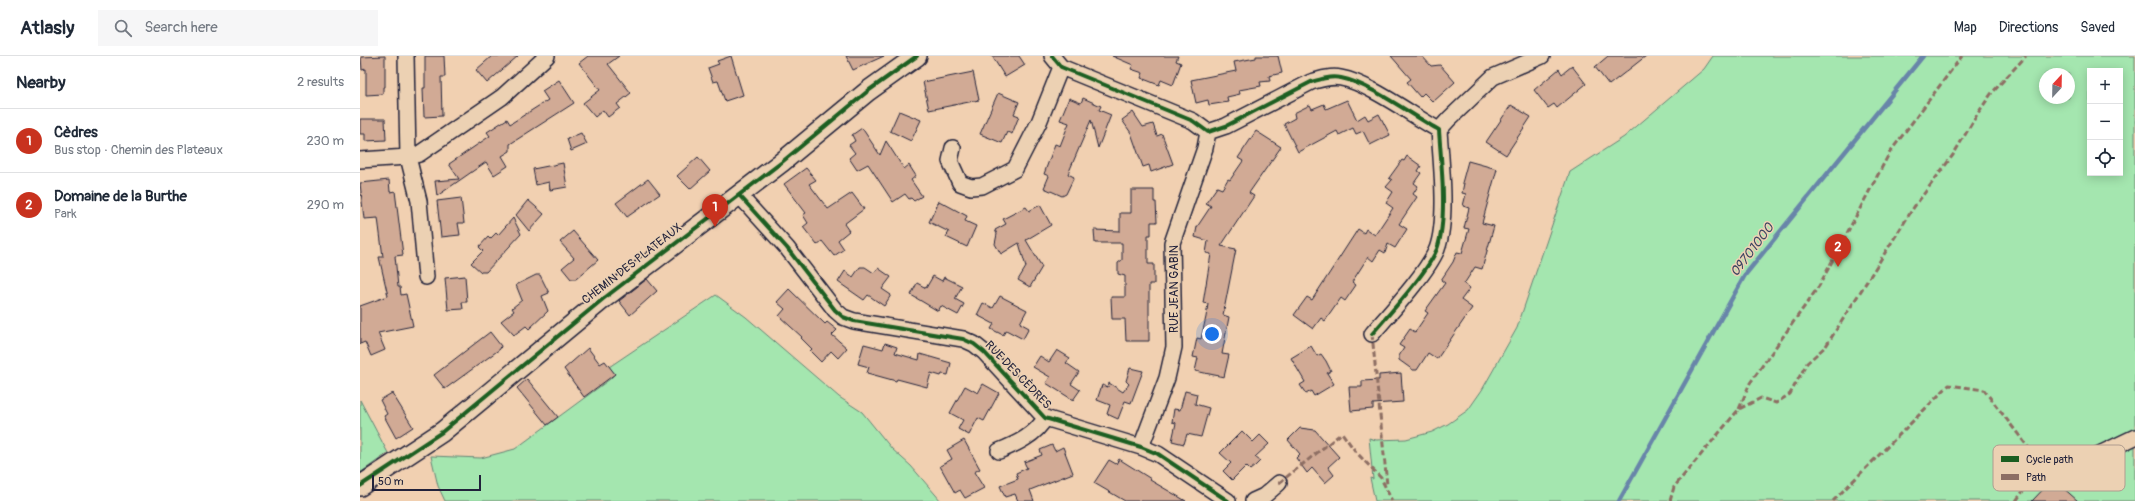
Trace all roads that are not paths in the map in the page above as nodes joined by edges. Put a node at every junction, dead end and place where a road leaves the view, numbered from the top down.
1 (406, 56) edge
2 (917, 56) edge
3 (1542, 56) edge
4 (541, 58) edge
5 (1056, 62) edge
6 (1439, 130) junction
7 (1208, 132) junction
8 (953, 148) dead end
9 (408, 158) junction
10 (360, 160) edge
11 (739, 195) junction
12 (426, 277) dead end
13 (1372, 334) dead end
14 (1045, 418) junction
15 (2135, 437) edge
16 (2118, 445) edge
17 (1141, 447) junction
18 (999, 451) dead end
19 (1279, 483) dead end
20 (360, 486) edge
21 (1228, 501) edge
22 (1253, 501) edge

1 - 9 street
2 - 11 street, CHEMIN DES PLATEAUX
3 - 6 street
4 - 9 street
5 - 7 street
5 - 8 street
6 - 7 street
6 - 13 street
7 - 17 street, RUE JEAN GABIN
9 - 10 street
9 - 12 street
11 - 14 street, RUE DES CÈDRES
11 - 20 street, CHEMIN DES PLATEAUX
14 - 17 street, RUE DES CÈDRES
14 - 18 street
15 - 16 street
17 - 21 street, RUE DES CÈDRES
19 - 22 street

